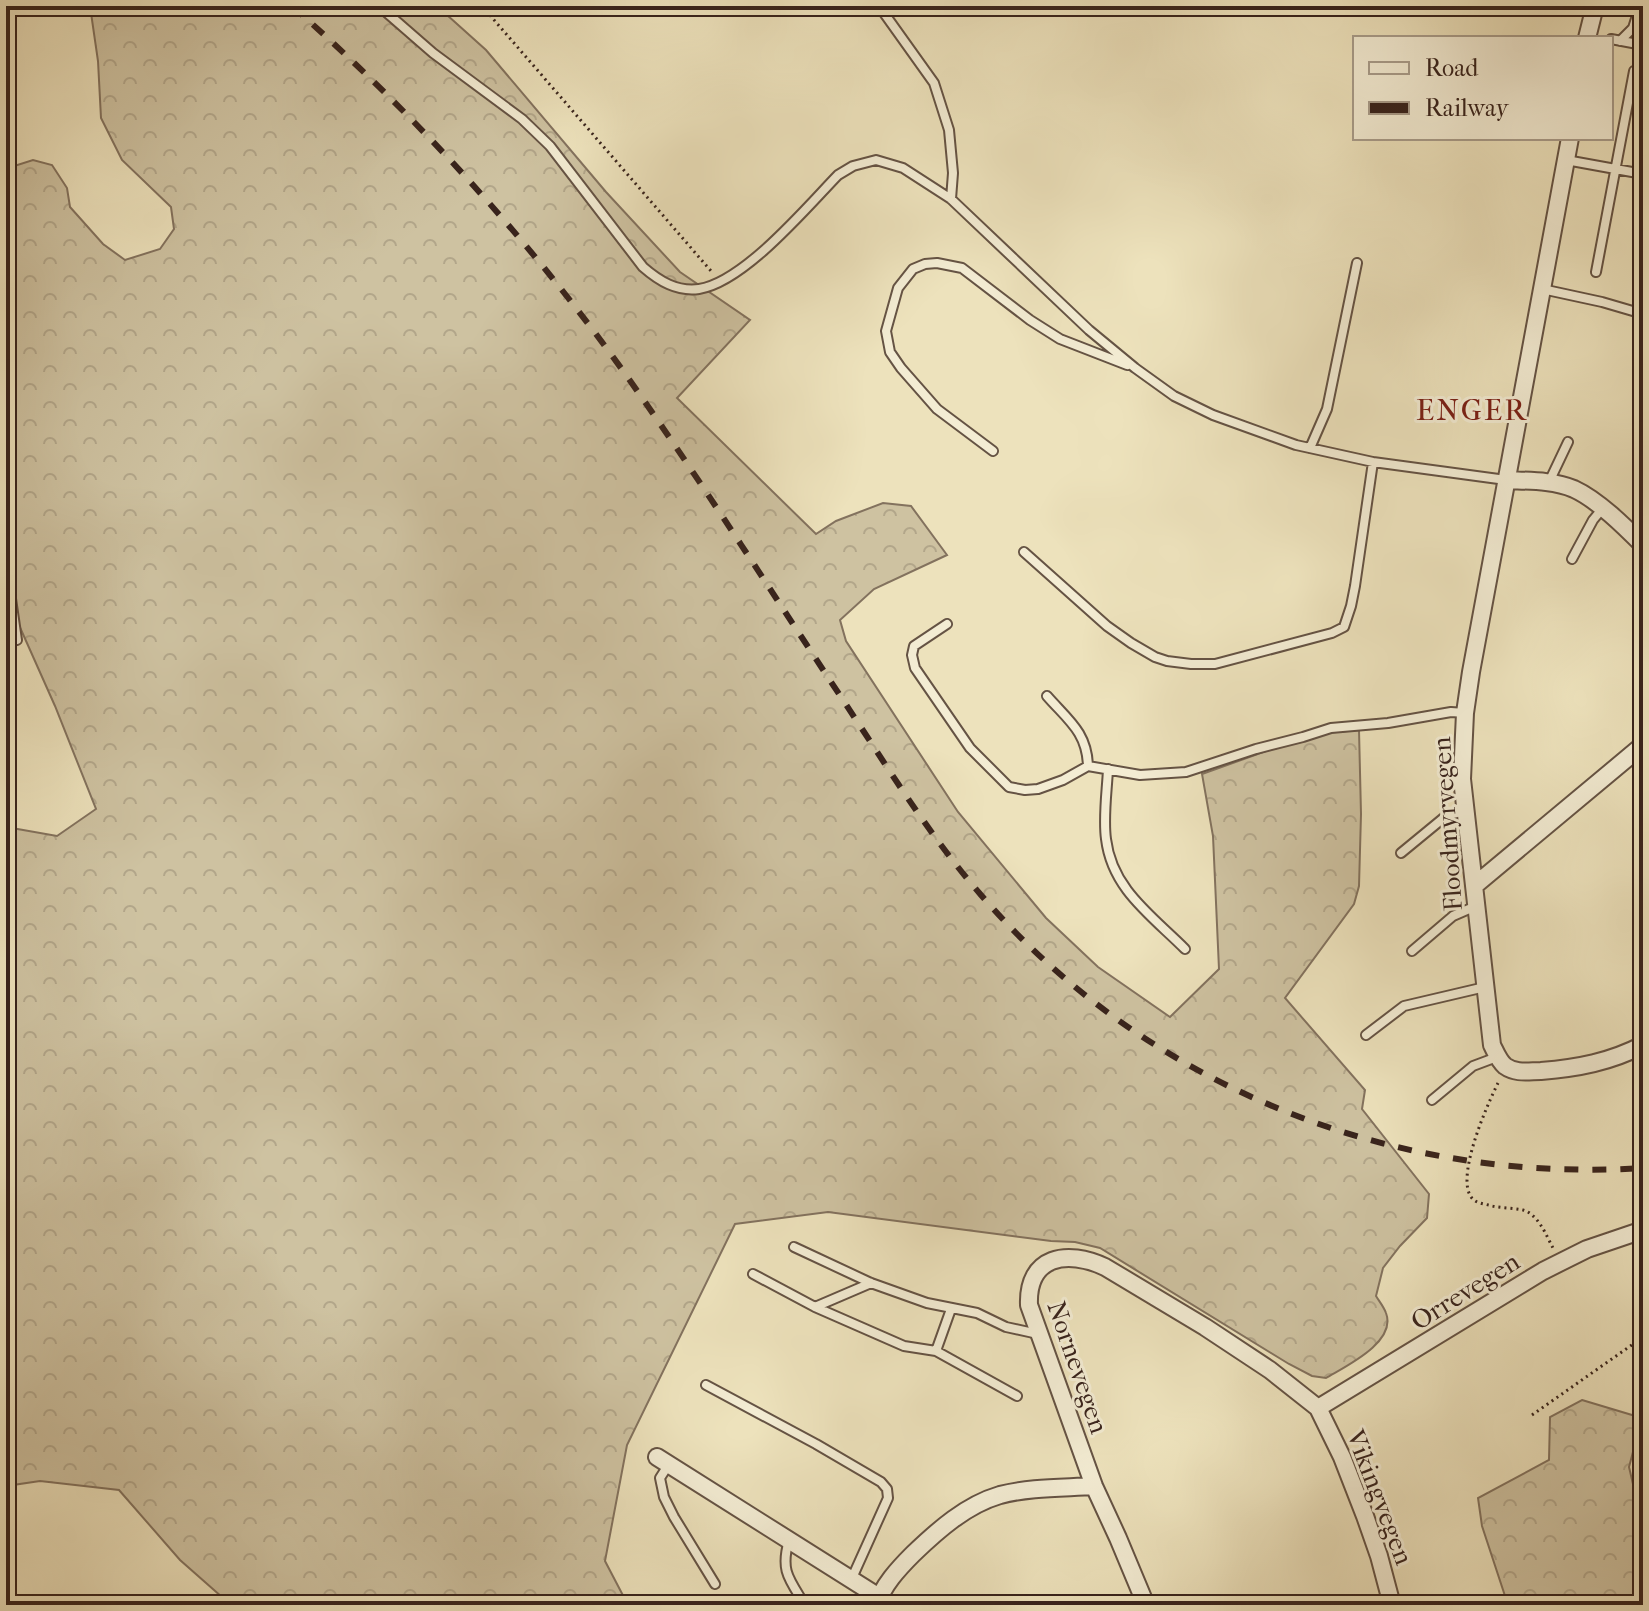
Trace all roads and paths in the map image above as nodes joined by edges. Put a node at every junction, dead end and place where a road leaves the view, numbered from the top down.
1 (379, 6) edge
2 (482, 6) edge
3 (879, 6) edge
4 (1595, 6) edge
5 (1640, 6) edge
6 (1591, 36) edge
7 (1615, 40) edge
8 (1643, 45) edge
9 (1634, 71) dead end
10 (1570, 140) edge
11 (1566, 160) junction
12 (1616, 169) junction
13 (1643, 174) edge
14 (951, 199) junction
15 (1357, 263) dead end
16 (1596, 272) dead end
17 (722, 282) junction
18 (1541, 289) junction
19 (1643, 314) edge
20 (1135, 368) junction
21 (1568, 442) dead end
22 (1310, 448) junction
23 (993, 451) dead end
24 (1373, 462) junction
25 (1506, 480) junction
26 (1549, 482) junction
27 (1603, 508) junction
28 (1643, 545) edge
29 (1024, 552) dead end
30 (1572, 559) dead end
31 (6, 564) edge
32 (947, 624) dead end
33 (17, 640) dead end
34 (1047, 696) dead end
35 (1465, 713) junction
36 (1643, 745) edge
37 (1088, 766) junction
38 (1108, 769) junction
39 (1465, 811) junction
40 (1401, 853) dead end
41 (1474, 886) junction
42 (1477, 906) junction
43 (1185, 949) dead end
44 (1412, 951) dead end
45 (1486, 987) junction
46 (1366, 1035) dead end
47 (1643, 1045) edge
48 (1502, 1062) junction
49 (1432, 1100) dead end
50 (1643, 1230) edge
51 (794, 1247) dead end
52 (1561, 1261) junction
53 (753, 1274) dead end
54 (871, 1283) junction
55 (815, 1307) junction
56 (951, 1309) junction
57 (1039, 1334) junction
58 (1643, 1334) edge
59 (936, 1351) junction
60 (706, 1385) dead end
61 (1017, 1396) dead end
62 (1318, 1408) junction
63 (1532, 1415) dead end
64 (663, 1460) joint
65 (1094, 1486) junction
66 (789, 1539) junction
67 (852, 1578) junction
68 (715, 1584) dead end
69 (878, 1601) edge
70 (805, 1605) edge
71 (1146, 1605) edge
72 (1392, 1605) edge

1 - 17 lane
2 - 17 path
3 - 14 lane
4 - 6 street
5 - 7 lane
7 - 8 lane
9 - 12 lane
10 - 11 street, Floodmyrvegen
11 - 12 lane
11 - 18 street, Floodmyrvegen
12 - 13 lane
12 - 16 lane
14 - 17 lane
14 - 20 lane
15 - 22 lane
18 - 19 lane
18 - 25 street, Floodmyrvegen
20 - 22 lane
20 - 23 lane
21 - 26 lane
22 - 24 lane
24 - 25 lane
24 - 29 lane
25 - 26 street
25 - 35 street, Floodmyrvegen
26 - 27 street
27 - 28 street
27 - 30 lane
31 - 33 lane
32 - 37 lane
34 - 37 lane
35 - 38 lane
35 - 39 street, Floodmyrvegen
36 - 41 street
37 - 38 lane
38 - 43 lane
39 - 40 lane
39 - 41 street, Floodmyrvegen
41 - 42 street, Floodmyrvegen
42 - 44 lane
42 - 45 street, Floodmyrvegen
45 - 46 lane
45 - 48 street, Floodmyrvegen
47 - 48 street
48 - 49 lane
48 - 52 path
50 - 52 street, Orrevegen
51 - 54 lane
52 - 62 street, Orrevegen
53 - 55 lane
54 - 55 lane
54 - 56 lane
55 - 59 lane
56 - 57 lane
56 - 59 lane
57 - 62 street, Nornevegen
57 - 65 street, Nornevegen
58 - 63 path
59 - 61 lane
60 - 67 lane
62 - 72 street, Vikingvegen
64 - 66 street
64 - 68 lane
65 - 69 street
65 - 71 street, Nornevegen
66 - 67 street
66 - 70 lane
67 - 69 street

